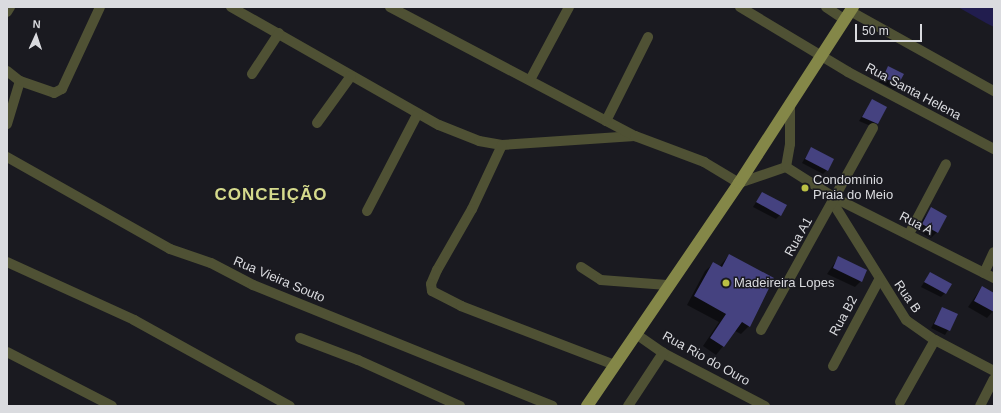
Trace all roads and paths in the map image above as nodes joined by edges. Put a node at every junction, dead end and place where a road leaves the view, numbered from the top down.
1 (10, 7) edge
2 (100, 7) edge
3 (230, 7) edge
4 (390, 7) edge
5 (569, 7) edge
6 (740, 7) edge
7 (826, 7) edge
8 (7, 12) edge
9 (849, 12) edge
10 (279, 33) junction
11 (648, 37) dead end
12 (821, 55) junction
13 (7, 71) edge
14 (252, 74) dead end
15 (351, 76) junction
16 (530, 80) junction
17 (20, 81) junction
18 (994, 91) edge
19 (790, 101) junction
20 (418, 113) junction
21 (606, 121) junction
22 (317, 122) dead end
23 (7, 124) edge
24 (872, 128) dead end
25 (635, 136) junction
26 (502, 145) junction
27 (994, 149) edge
28 (7, 157) edge
29 (946, 164) dead end
30 (786, 167) junction
31 (739, 183) junction
32 (834, 200) junction
33 (366, 211) dead end
34 (909, 234) junction
35 (994, 252) edge
36 (7, 262) edge
37 (580, 268) dead end
38 (984, 273) junction
39 (994, 278) edge
40 (879, 280) junction
41 (667, 286) junction
42 (761, 330) dead end
43 (636, 334) junction
44 (300, 338) dead end
45 (935, 340) junction
46 (7, 352) edge
47 (663, 353) junction
48 (615, 365) junction
49 (832, 366) dead end
50 (994, 371) edge
51 (994, 379) edge
52 (900, 402) dead end
53 (112, 406) edge
54 (290, 406) edge
55 (460, 406) edge
56 (552, 406) edge
57 (587, 406) edge
58 (628, 406) edge
59 (765, 406) edge
60 (980, 406) edge

1 - 8 street
2 - 17 street
3 - 10 street
4 - 16 street
5 - 16 street
6 - 12 street, Rua Santa Helena
7 - 9 street
9 - 12 main road
9 - 18 street
10 - 14 street
10 - 15 street
11 - 21 street
12 - 19 main road
12 - 27 street, Rua Santa Helena
13 - 17 street
15 - 20 street
15 - 22 street
16 - 21 street
17 - 23 street
19 - 30 street
19 - 31 main road
20 - 26 street
20 - 33 street
21 - 25 street
24 - 32 street, Rua A1
25 - 26 street
25 - 31 street
26 - 48 street
28 - 56 street, Rua Vieira Souto
29 - 34 street
30 - 31 street
30 - 32 street, Rua A
31 - 41 main road
32 - 34 street, Rua A
32 - 40 street, Rua B
32 - 42 street, Rua A1
34 - 38 street, Rua A
35 - 38 street
36 - 54 street
37 - 41 street
38 - 39 street, Rua A
40 - 45 street, Rua B
40 - 49 street, Rua B2
41 - 43 main road
43 - 47 street, Rua Rio do Ouro
43 - 48 main road
44 - 55 street
45 - 50 street, Rua B
45 - 52 street
46 - 53 street
47 - 58 street
47 - 59 street, Rua Rio do Ouro
48 - 57 main road
51 - 60 street

